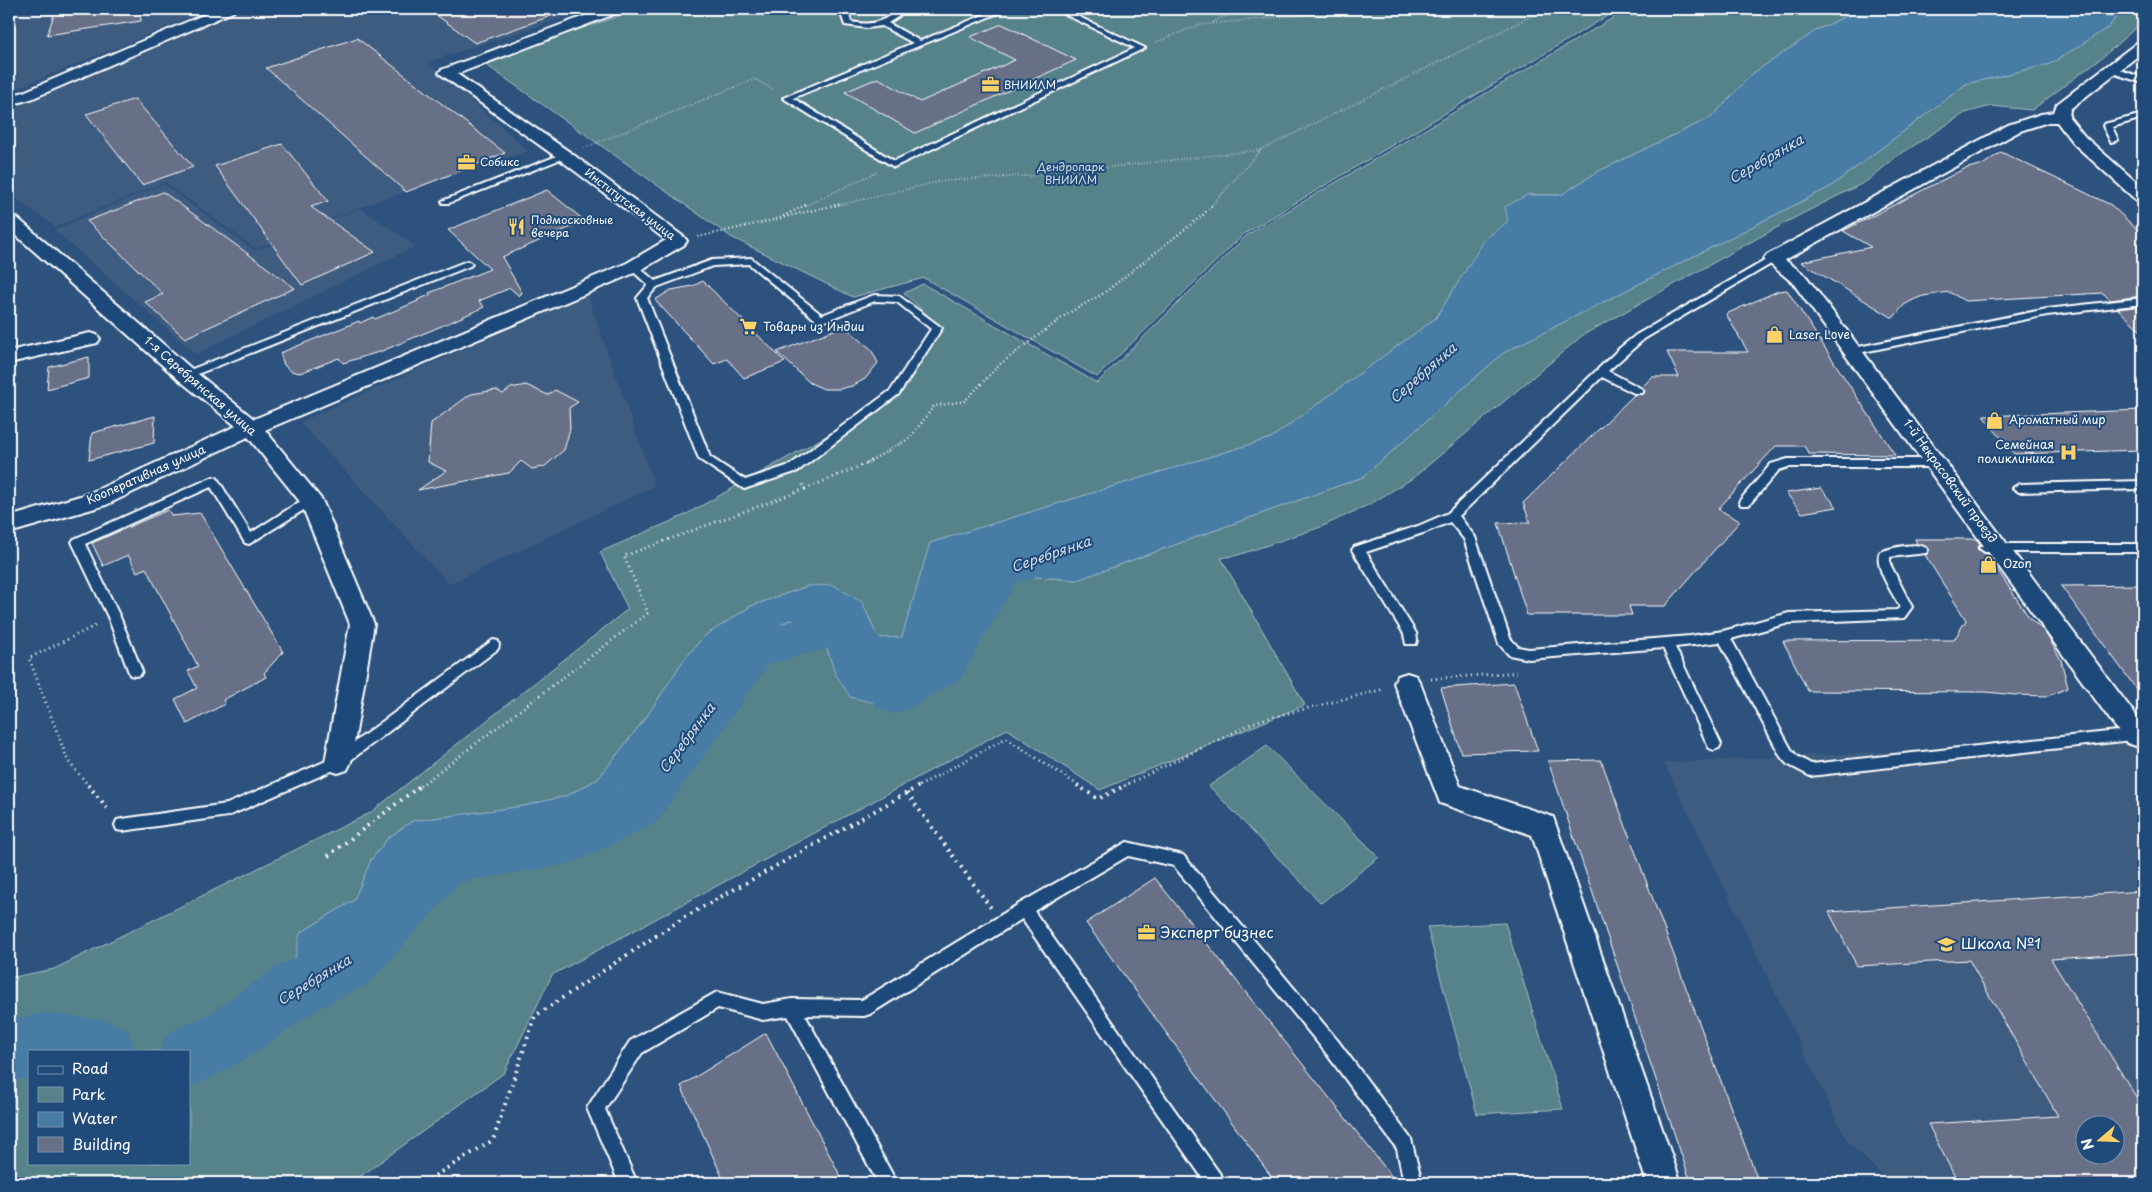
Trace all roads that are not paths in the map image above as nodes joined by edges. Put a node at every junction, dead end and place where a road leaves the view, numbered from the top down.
1 (228, 9) edge
2 (615, 9) edge
3 (852, 9) edge
4 (892, 9) edge
5 (1004, 9) edge
6 (1057, 9) edge
7 (884, 24) junction
8 (918, 43) junction
9 (2143, 45) edge
10 (2112, 70) junction
11 (2143, 82) edge
12 (9, 100) edge
13 (2143, 116) edge
14 (2062, 117) junction
15 (2114, 140) dead end
16 (565, 156) junction
17 (2143, 197) edge
18 (446, 201) dead end
19 (9, 220) edge
20 (1774, 259) junction
21 (468, 264) dead end
22 (633, 267) junction
23 (654, 285) junction
24 (2143, 301) edge
25 (90, 339) dead end
26 (1853, 351) junction
27 (9, 357) edge
28 (1601, 372) junction
29 (186, 375) junction
30 (1638, 391) dead end
31 (252, 428) junction
32 (1937, 463) junction
33 (2143, 485) edge
34 (2019, 488) dead end
35 (311, 500) junction
36 (1745, 502) dead end
37 (1452, 516) junction
38 (9, 525) edge
39 (1992, 548) junction
40 (2143, 548) edge
41 (1922, 550) dead end
42 (1723, 636) junction
43 (1411, 640) dead end
44 (1667, 643) junction
45 (492, 645) dead end
46 (135, 671) dead end
47 (1407, 683) road end
48 (2136, 735) joint
49 (1714, 744) dead end
50 (338, 762) junction
51 (122, 825) road end
52 (1024, 909) junction
53 (792, 1007) junction
54 (628, 1183) edge
55 (888, 1183) edge
56 (1216, 1183) edge
57 (1413, 1183) edge
58 (1664, 1183) edge

1 - 12 street
2 - 16 street, Институтская улица
3 - 7 lane
4 - 7 lane
5 - 8 lane
6 - 8 lane
7 - 8 lane
9 - 10 street
10 - 11 lane
10 - 14 street
13 - 15 lane
14 - 17 street
14 - 20 street
16 - 18 lane
16 - 22 street, Институтская улица
19 - 29 street, 1-я Серебрянская улица
20 - 26 street, 1-й Некрасовский проезд
20 - 28 lane
21 - 29 lane
22 - 23 lane
22 - 31 street, Институтская улица
23 - 23 lane
24 - 26 lane
25 - 27 street
26 - 32 street, 1-й Некрасовский проезд
28 - 30 lane
28 - 37 lane
29 - 31 street, 1-я Серебрянская улица
31 - 35 street, 1-я Серебрянская улица
31 - 38 street, Кооперативная улица
32 - 36 lane
32 - 39 street, 1-й Некрасовский проезд
33 - 34 lane
35 - 46 lane
35 - 50 street, 1-я Серебрянская улица
37 - 43 lane
37 - 44 lane
39 - 40 lane
39 - 48 street, 1-й Некрасовский проезд
41 - 42 lane
42 - 44 lane
42 - 48 lane
44 - 49 lane
45 - 50 lane
47 - 58 street
50 - 51 lane
52 - 53 lane
52 - 56 lane
52 - 57 lane
53 - 54 lane
53 - 55 lane

